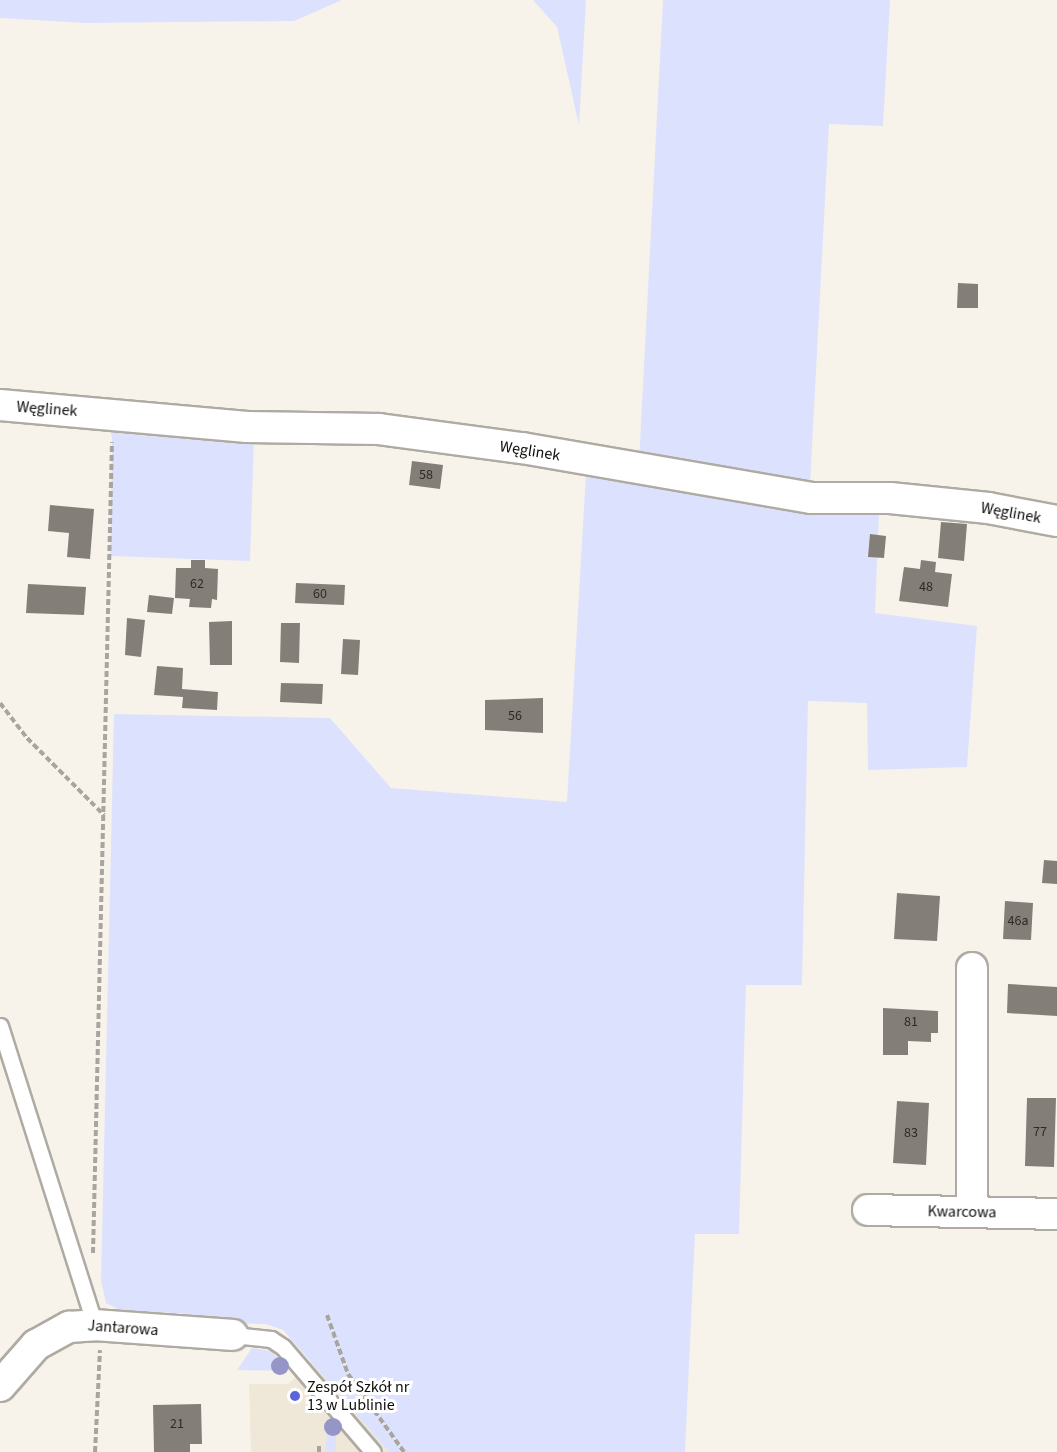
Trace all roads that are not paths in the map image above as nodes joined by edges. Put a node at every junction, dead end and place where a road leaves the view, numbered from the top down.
1 (0, 405) edge
2 (1057, 521) edge
3 (972, 968) dead end
4 (0, 1026) edge
5 (868, 1210) dead end
6 (972, 1212) junction
7 (1057, 1214) edge
8 (98, 1334) junction
9 (233, 1335) joint
10 (0, 1386) edge
11 (374, 1452) edge

1 - 2 street, Węglinek
3 - 6 street
4 - 8 lane
5 - 6 street, Kwarcowa
6 - 7 street, Kwarcowa
8 - 9 street, Jantarowa
8 - 10 street, Jantarowa
9 - 11 lane

